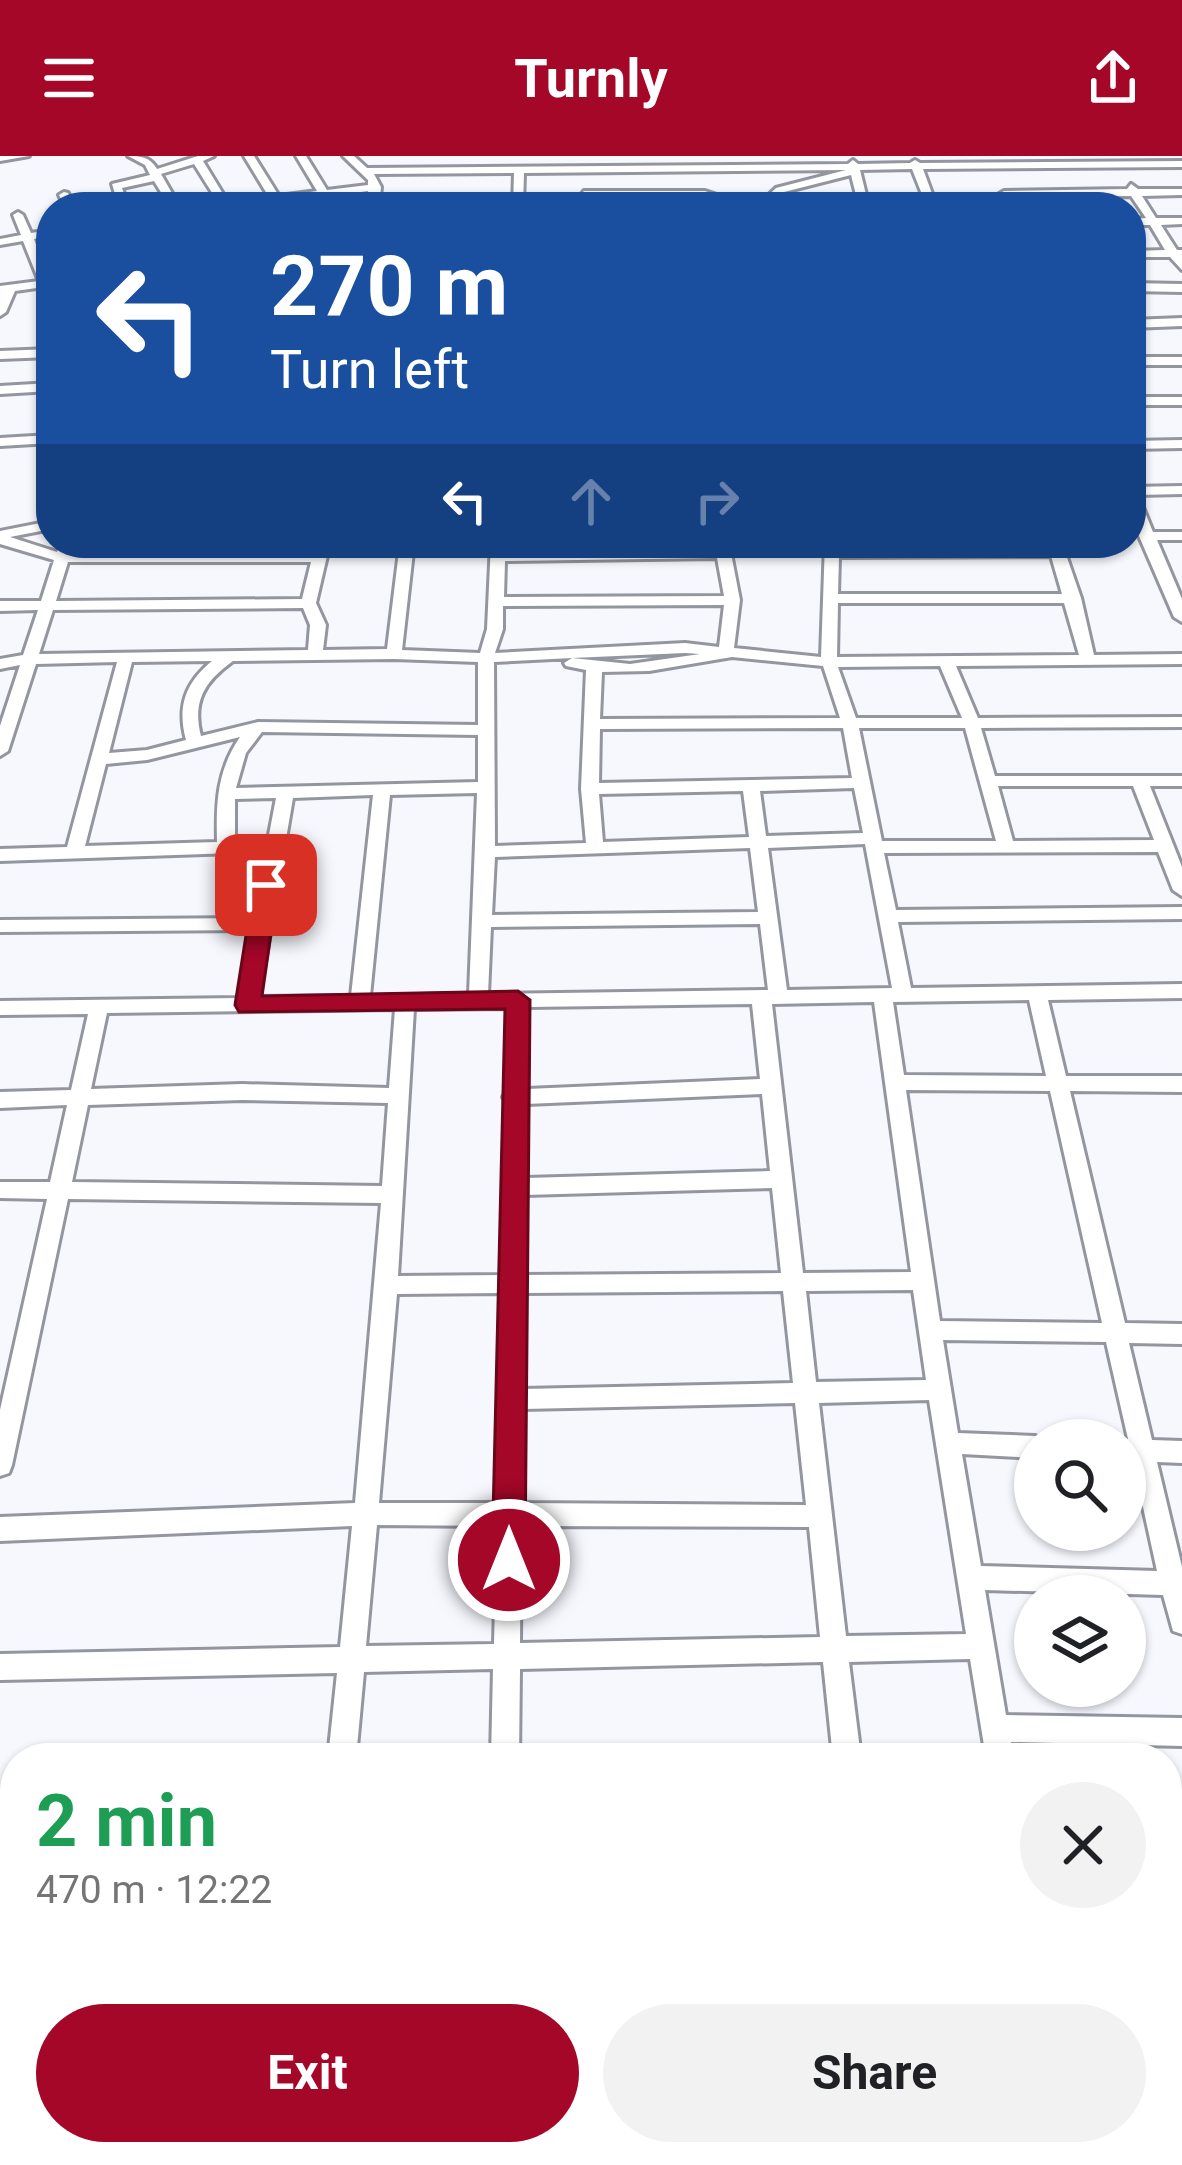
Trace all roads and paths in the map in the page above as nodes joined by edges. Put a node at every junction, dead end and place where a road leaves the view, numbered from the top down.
1 (24, 156) edge
2 (185, 156) edge
3 (249, 156) edge
4 (301, 156) edge
5 (348, 156) edge
6 (382, 156) edge
7 (143, 157) edge
8 (0, 158) edge
9 (203, 159) edge
10 (987, 160) edge
11 (1114, 161) edge
12 (915, 163) junction
13 (513, 164) edge
14 (1182, 164) edge
15 (581, 167) junction
16 (854, 167) junction
17 (372, 171) junction
18 (158, 173) junction
19 (376, 188) junction
20 (119, 192) edge
21 (168, 192) edge
22 (219, 192) edge
23 (269, 192) edge
24 (322, 192) edge
25 (341, 192) edge
26 (376, 192) edge
27 (583, 192) edge
28 (778, 192) edge
29 (860, 192) edge
30 (926, 192) edge
31 (1003, 192) edge
32 (1134, 192) edge
33 (1182, 192) edge
34 (1146, 193) edge
35 (1146, 209) edge
36 (18, 215) dead end
37 (1146, 221) edge
38 (1154, 221) junction
39 (1182, 221) edge
40 (36, 236) edge
41 (29, 237) junction
42 (0, 242) edge
43 (1179, 253) edge
44 (36, 254) edge
45 (1146, 254) edge
46 (1182, 267) edge
47 (36, 285) edge
48 (1146, 287) edge
49 (1182, 288) edge
50 (5, 290) edge
51 (0, 312) edge
52 (1182, 322) edge
53 (1146, 323) edge
54 (36, 354) edge
55 (0, 355) edge
56 (1146, 361) edge
57 (1182, 361) edge
58 (36, 388) edge
59 (0, 390) edge
60 (1146, 401) edge
61 (1182, 401) edge
62 (36, 440) edge
63 (0, 442) edge
64 (1182, 444) edge
65 (1146, 445) edge
66 (1182, 490) edge
67 (1146, 497) edge
68 (36, 529) edge
69 (1146, 536) joint
70 (1182, 536) edge
71 (0, 537) edge
72 (36, 544) edge
73 (62, 558) edge
74 (320, 558) edge
75 (405, 558) edge
76 (498, 558) edge
77 (725, 558) edge
78 (833, 558) edge
79 (1059, 558) edge
80 (1175, 579) edge
81 (1073, 598) junction
82 (833, 599) junction
83 (732, 600) junction
84 (496, 602) junction
85 (308, 603) junction
86 (0, 606) edge
87 (46, 607) junction
88 (1182, 617) edge
89 (495, 629) junction
90 (533, 652) junction
91 (394, 654) junction
92 (726, 654) junction
93 (315, 655) junction
94 (126, 657) junction
95 (29, 658) junction
96 (227, 658) junction
97 (485, 658) junction
98 (1182, 659) edge
99 (1088, 660) junction
100 (946, 661) junction
101 (830, 662) junction
102 (0, 664) edge
103 (594, 668) junction
104 (1182, 722) edge
105 (594, 724) junction
106 (850, 724) junction
107 (972, 724) junction
108 (258, 727) junction
109 (488, 730) junction
110 (2, 740) edge
111 (194, 740) junction
112 (102, 759) junction
113 (988, 781) junction
114 (1138, 781) junction
115 (1182, 782) edge
116 (861, 783) junction
117 (751, 785) junction
118 (487, 788) junction
119 (590, 789) junction
120 (382, 790) junction
121 (224, 794) junction
122 (285, 794) junction
123 (758, 841) junction
124 (873, 842) junction
125 (1164, 845) junction
126 (273, 846) junction
127 (595, 846) junction
128 (1006, 846) junction
129 (226, 848) junction
130 (486, 852) junction
131 (74, 854) junction
132 (0, 855) edge
133 (1182, 890) edge
134 (1182, 913) edge
135 (887, 916) junction
136 (768, 918) junction
137 (482, 921) junction
138 (259, 924) junction
139 (0, 926) edge
140 (1182, 991) edge
141 (1037, 992) junction
142 (892, 994) junction
143 (769, 995) junction
144 (478, 1000) junction
145 (518, 1000) junction
146 (360, 1003) junction
147 (405, 1003) junction
148 (248, 1005) junction
149 (99, 1006) junction
150 (0, 1008) edge
151 (898, 1082) junction
152 (1058, 1084) junction
153 (771, 1086) junction
154 (1180, 1091) edge
155 (398, 1096) junction
156 (513, 1097) junction
157 (78, 1099) junction
158 (0, 1100) edge
159 (782, 1179) junction
160 (515, 1187) junction
161 (61, 1188) junction
162 (0, 1190) edge
163 (392, 1196) junction
164 (925, 1281) junction
165 (515, 1283) junction
166 (795, 1283) junction
167 (387, 1285) junction
168 (931, 1330) junction
169 (1116, 1334) junction
170 (1182, 1334) edge
171 (939, 1390) junction
172 (806, 1391) junction
173 (514, 1399) junction
174 (1129, 1419) edge
175 (950, 1443) junction
176 (1014, 1446) edge
177 (1146, 1450) edge
178 (1182, 1452) edge
179 (0, 1466) edge
180 (1146, 1491) edge
181 (367, 1514) junction
182 (508, 1514) junction
183 (819, 1516) junction
184 (0, 1529) edge
185 (973, 1578) junction
186 (1173, 1583) junction
187 (1182, 1622) edge
188 (980, 1646) junction
189 (836, 1651) junction
190 (510, 1652) junction
191 (353, 1657) junction
192 (0, 1667) edge
193 (995, 1728) junction
194 (1182, 1732) edge
195 (344, 1743) edge
196 (507, 1743) edge
197 (845, 1743) edge
198 (998, 1743) edge

1 - 8 street
2 - 18 street
3 - 23 street
4 - 24 street
5 - 17 street
6 - 17 street
7 - 18 street
9 - 18 street
9 - 22 street
10 - 11 street
10 - 12 street
10 - 31 street
11 - 14 street
11 - 32 street
12 - 16 street
12 - 30 street
13 - 15 street
13 - 17 street
15 - 16 street
15 - 27 street
16 - 28 street
16 - 29 street
17 - 19 street
18 - 20 street
18 - 21 street
19 - 25 street
19 - 26 street
33 - 34 street
35 - 38 street
36 - 41 street
37 - 38 street
38 - 39 street
38 - 43 street
40 - 41 street
41 - 42 street
41 - 44 street
43 - 45 street
43 - 46 street
47 - 50 street
48 - 49 street
50 - 51 street
52 - 53 street
54 - 55 street
56 - 57 street
58 - 59 street
60 - 61 street
62 - 63 street
64 - 65 street
66 - 67 street
68 - 71 street
69 - 70 street
69 - 80 street
71 - 72 street
73 - 87 street
74 - 85 street
75 - 91 street
76 - 84 street
77 - 83 street
78 - 82 street
79 - 81 street
80 - 88 street
81 - 82 street
81 - 99 street
82 - 101 street
83 - 84 street
83 - 92 street
84 - 89 street
85 - 87 street
85 - 93 street
86 - 87 street
87 - 95 street
89 - 90 street
89 - 97 street
90 - 92 street
90 - 97 street
90 - 103 street
91 - 93 street
91 - 97 street
92 - 101 street
92 - 103 street
93 - 96 street
94 - 95 street
94 - 96 street
94 - 112 street
95 - 102 street
95 - 110 street
96 - 111 street
97 - 109 street
98 - 99 street
99 - 100 street
100 - 101 street
100 - 107 street
101 - 106 street
103 - 105 street
104 - 107 street
105 - 106 street
105 - 119 street
106 - 107 street
106 - 116 street
107 - 113 street
108 - 109 street
108 - 111 street
108 - 121 street
109 - 118 street
111 - 112 street
112 - 131 street
113 - 114 street
113 - 128 street
114 - 115 street
114 - 125 street
116 - 117 street
116 - 124 street
117 - 119 street
117 - 123 street
118 - 120 street
118 - 130 street
119 - 127 street
120 - 122 street
120 - 146 street
121 - 122 street
121 - 129 street
122 - 126 street
123 - 124 street
123 - 127 street
123 - 136 street
124 - 128 street
124 - 135 street
125 - 128 street
125 - 133 street
126 - 129 street
126 - 138 street
127 - 130 street
129 - 131 street
130 - 137 street
131 - 132 street
134 - 135 street
135 - 142 street
136 - 137 street
136 - 143 street
137 - 144 street
138 - 139 street
138 - 148 street
140 - 141 street
141 - 142 street
141 - 152 street
142 - 143 street
142 - 151 street
143 - 145 street
143 - 153 street
144 - 145 street
144 - 147 street
145 - 156 street
146 - 147 street
146 - 148 street
147 - 155 street
148 - 149 street
149 - 150 street
149 - 157 street
151 - 152 street
151 - 164 street
152 - 154 street
152 - 169 street
153 - 156 street
153 - 159 street
155 - 157 street
155 - 163 street
156 - 160 street
157 - 158 street
157 - 161 street
159 - 160 street
159 - 166 street
160 - 165 street
161 - 162 street
161 - 163 street
161 - 179 street
163 - 167 street
164 - 166 street
164 - 168 street
165 - 166 street
165 - 167 street
165 - 173 street
166 - 172 street
167 - 181 street
168 - 169 street
168 - 171 street
169 - 170 street
169 - 174 street
171 - 172 street
171 - 175 street
172 - 173 street
172 - 183 street
173 - 182 street
175 - 176 street
175 - 185 street
177 - 178 street
180 - 186 street
181 - 182 street
181 - 184 street
181 - 191 street
182 - 183 street
182 - 190 street
183 - 189 street
185 - 186 street
185 - 188 street
186 - 187 street
188 - 189 street
188 - 193 street
189 - 190 street
189 - 197 street
190 - 191 street
190 - 196 street
191 - 192 street
191 - 195 street
193 - 194 street
193 - 198 street

